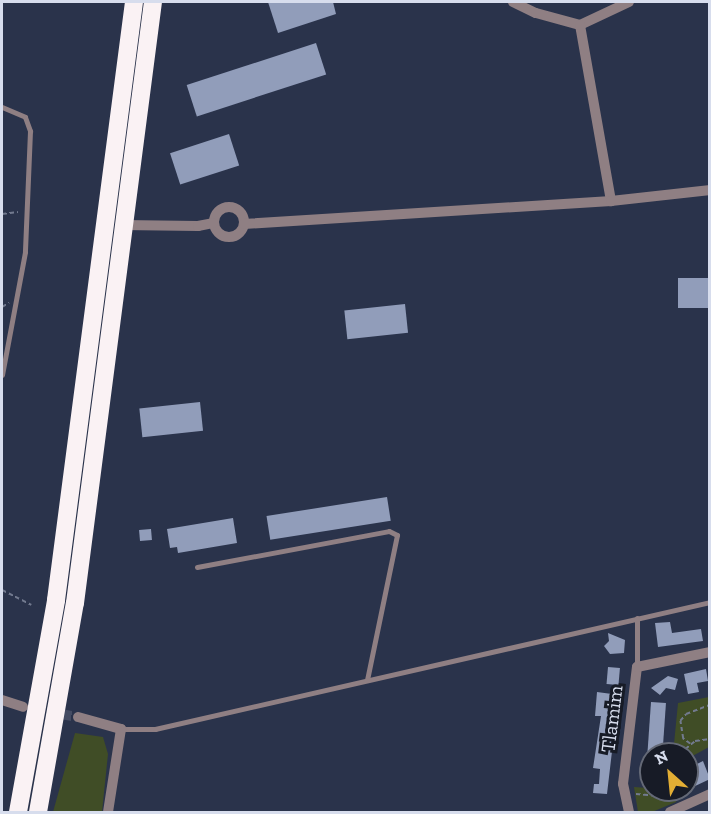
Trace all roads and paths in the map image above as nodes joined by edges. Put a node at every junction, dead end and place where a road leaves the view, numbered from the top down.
1 (134, 2) edge
2 (153, 2) edge
3 (513, 2) edge
4 (629, 2) edge
5 (580, 25) junction
6 (2, 107) edge
7 (710, 190) edge
8 (611, 201) junction
9 (29, 211) junction
10 (2, 214) edge
11 (213, 223) junction
12 (244, 224) junction
13 (122, 225) junction
14 (2, 375) edge
15 (197, 567) dead end
16 (2, 590) edge
17 (710, 602) edge
18 (31, 605) dead end
19 (637, 618) junction
20 (710, 652) edge
21 (637, 667) junction
22 (367, 680) junction
23 (2, 700) edge
24 (710, 705) edge
25 (23, 707) tunnel mouth
26 (78, 717) tunnel mouth
27 (122, 729) junction
28 (687, 742) edge
29 (623, 794) junction
30 (710, 794) edge
31 (639, 795) edge
32 (18, 813) edge
33 (38, 813) edge
34 (108, 813) edge
35 (629, 813) edge
36 (670, 813) edge

1 - 32 highway
2 - 13 highway
3 - 5 street
4 - 5 street
5 - 8 street
6 - 9 lane
7 - 8 street
8 - 12 street
9 - 10 path
9 - 14 lane
11 - 12 street
11 - 12 street
11 - 13 street
13 - 33 highway
15 - 22 lane
16 - 18 path
17 - 19 lane
19 - 21 lane
19 - 22 lane
20 - 21 street, Tlamim
21 - 29 street, Tlamim
22 - 27 lane
23 - 25 street
24 - 28 path
26 - 27 street
27 - 34 street
29 - 31 path
29 - 35 street, Tlamim
30 - 36 street

